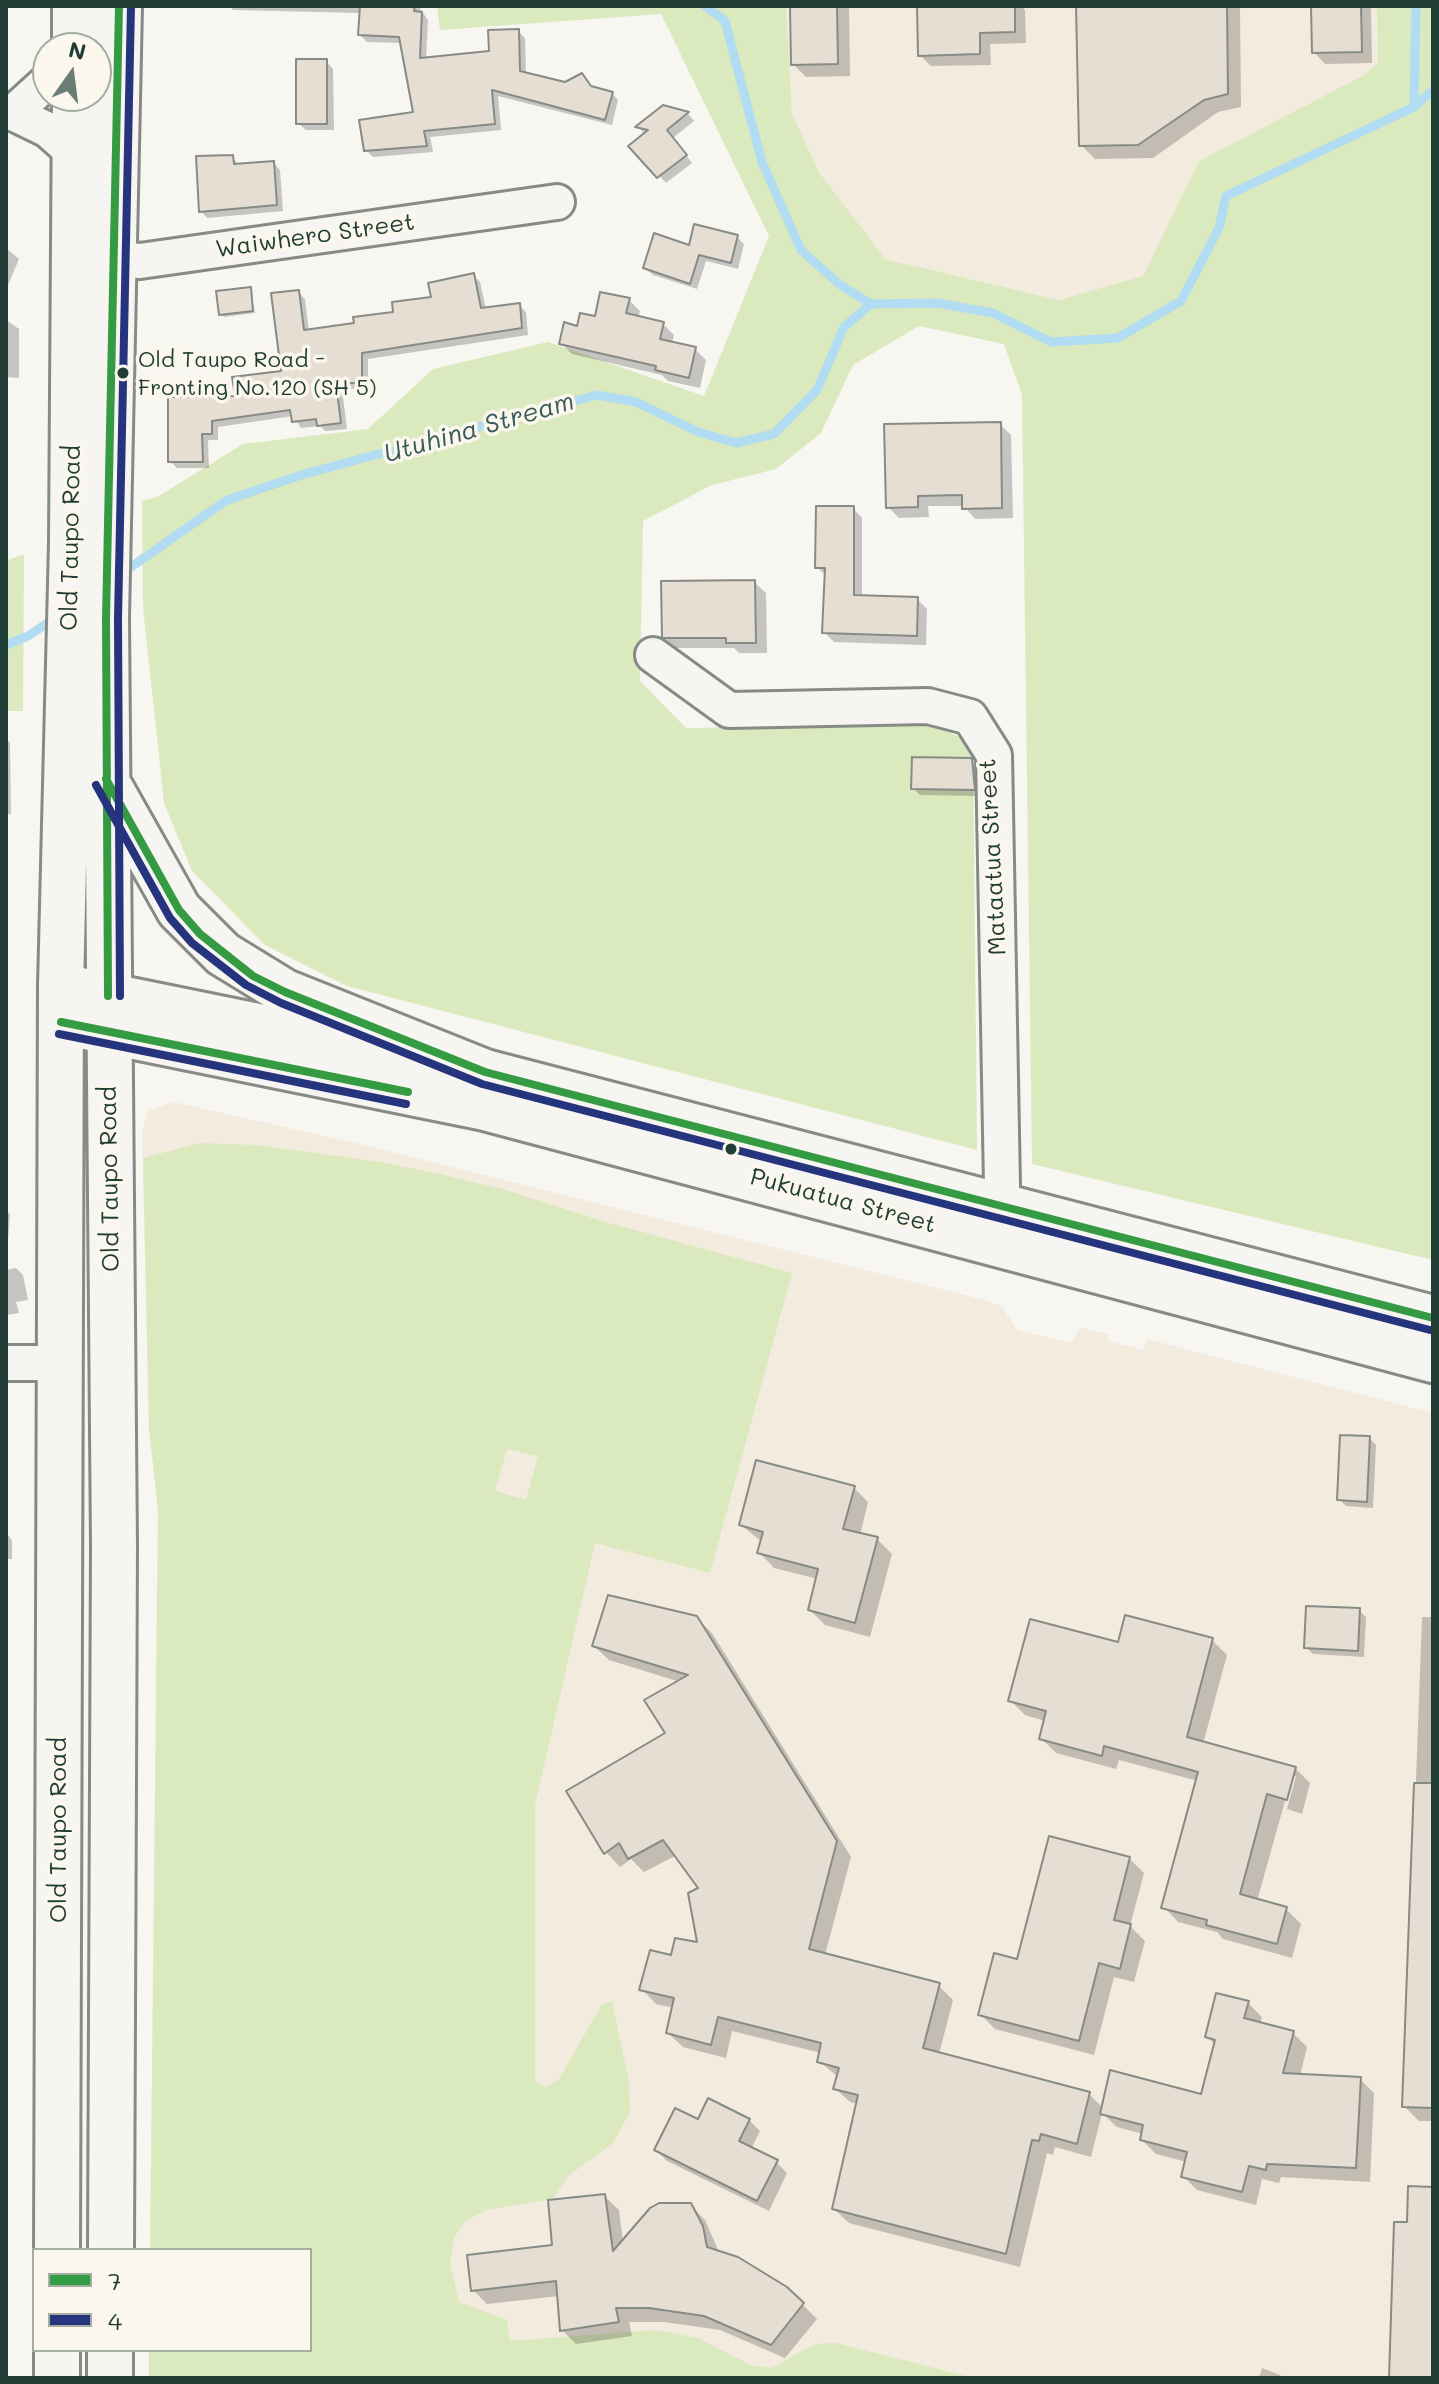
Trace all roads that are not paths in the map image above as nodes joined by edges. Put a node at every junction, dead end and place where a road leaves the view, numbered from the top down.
1 (75, 6) edge
2 (119, 6) edge
3 (75, 32) edge
4 (32, 94) edge
5 (75, 112) edge
6 (10, 113) edge
7 (75, 154) junction
8 (557, 202) dead end
9 (94, 257) junction
10 (88, 627) junction
11 (653, 655) dead end
12 (106, 779) junction
13 (61, 1004) junction
14 (108, 1014) junction
15 (485, 1072) junction
16 (1000, 1224) junction
17 (1433, 1318) edge
18 (1433, 1360) edge
19 (6, 1363) edge
20 (62, 1363) junction
21 (114, 1631) junction
22 (113, 1840) junction
23 (59, 1976) junction
24 (113, 2020) junction
25 (57, 2153) junction
26 (57, 2248) edge
27 (111, 2248) edge
28 (57, 2352) edge
29 (110, 2352) edge
30 (57, 2378) edge
31 (110, 2378) edge

1 - 3 main road
2 - 9 main road, Old Taupo Road
4 - 6 street
5 - 7 main road, Old Taupo Road
6 - 7 street
7 - 9 main road, Old Taupo Road
8 - 9 street, Waiwhero Street
9 - 10 main road, Old Taupo Road
10 - 12 main road, Old Taupo Road
10 - 13 main road, Old Taupo Road
11 - 16 street, Mataatua Street
12 - 14 main road, Old Taupo Road
12 - 15 main road
13 - 14 main road, Pukuatua Street
13 - 20 main road, Old Taupo Road
14 - 15 main road, Pukuatua Street
14 - 16 main road, Pukuatua Street
14 - 21 main road, Old Taupo Road
15 - 16 main road, Pukuatua Street
16 - 17 main road, Pukuatua Street
16 - 18 main road, Pukuatua Street
19 - 20 street
20 - 21 main road, Old Taupo Road
20 - 23 main road, Old Taupo Road
21 - 22 main road, Old Taupo Road
22 - 23 main road
22 - 24 main road, Old Taupo Road
23 - 25 main road, Old Taupo Road
24 - 25 main road
24 - 27 main road, Old Taupo Road
25 - 26 main road, Old Taupo Road
28 - 30 main road
29 - 31 main road

